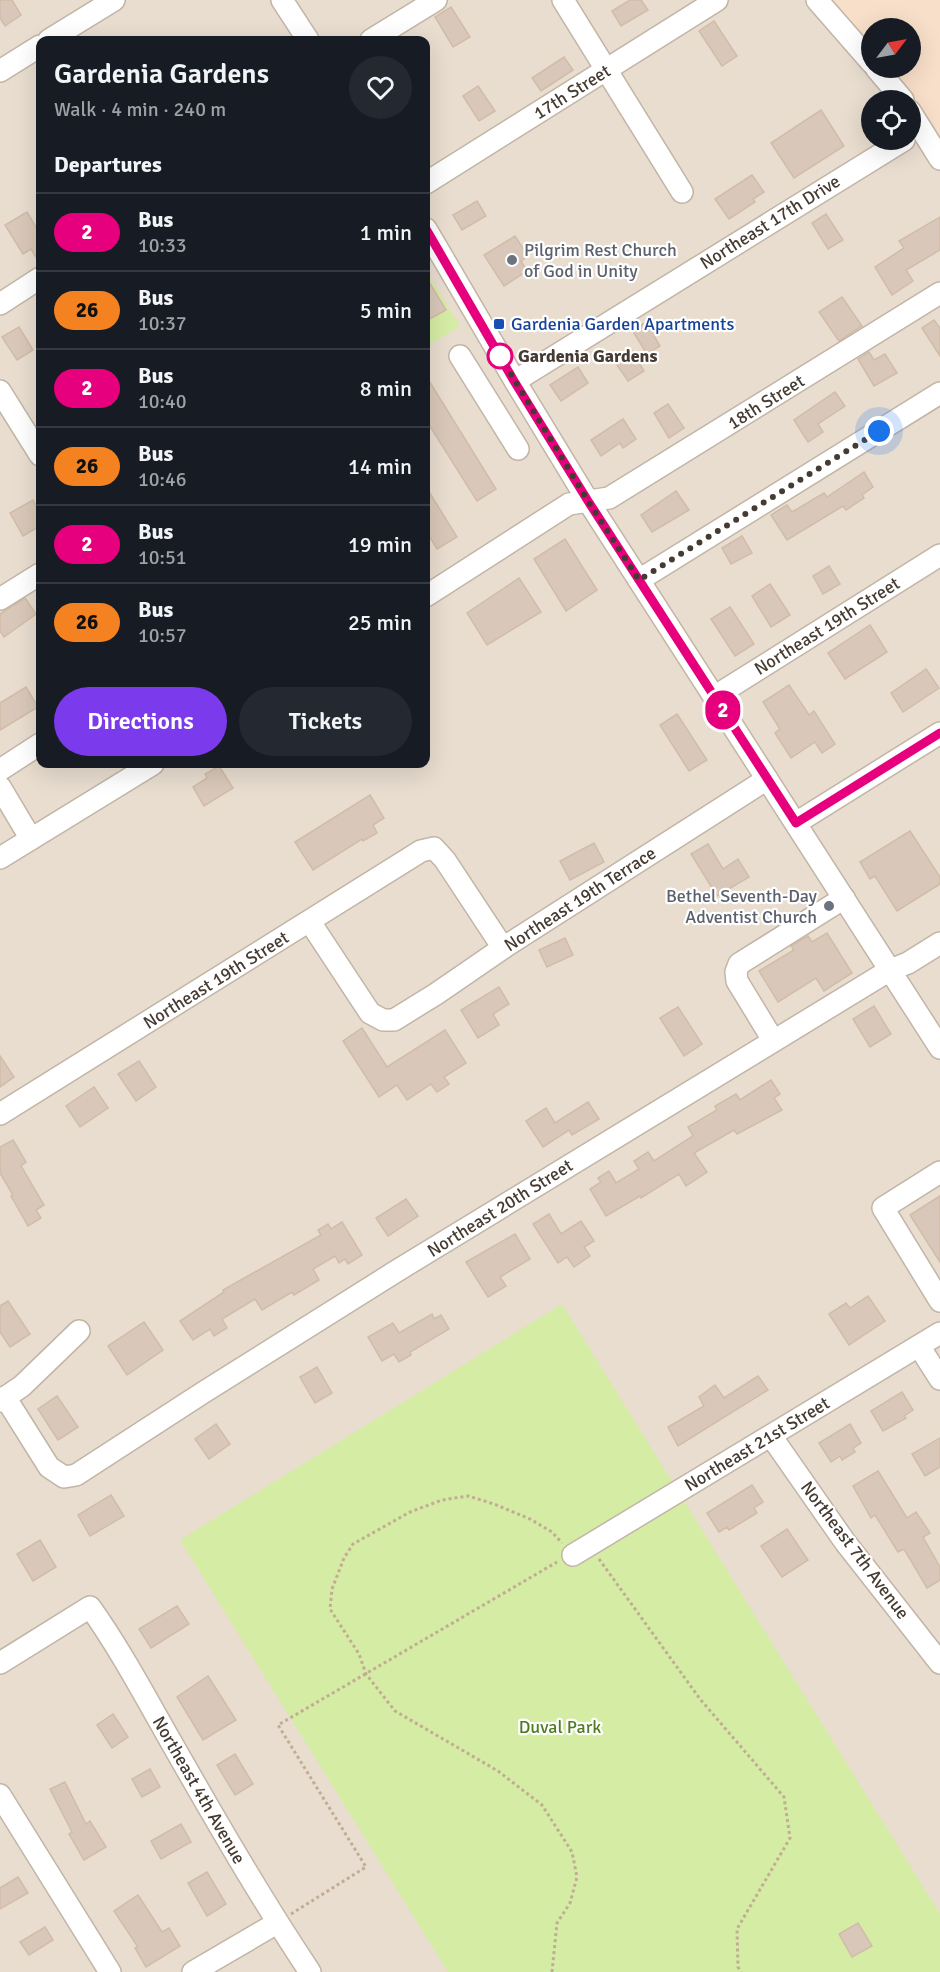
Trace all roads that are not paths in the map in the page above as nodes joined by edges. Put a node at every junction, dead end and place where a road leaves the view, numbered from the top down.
1 (114, 0) edge
2 (282, 0) edge
3 (436, 0) edge
4 (564, 0) edge
5 (717, 0) edge
6 (817, 0) edge
7 (56, 36) edge
8 (305, 36) edge
9 (378, 36) edge
10 (36, 48) edge
11 (861, 50) edge
12 (606, 70) junction
13 (0, 71) edge
14 (884, 78) edge
15 (895, 90) edge
16 (921, 139) edge
17 (878, 150) edge
18 (940, 159) edge
19 (430, 180) edge
20 (682, 192) dead end
21 (430, 236) edge
22 (36, 281) edge
23 (940, 293) edge
24 (0, 304) edge
25 (460, 356) dead end
26 (513, 378) junction
27 (0, 391) edge
28 (483, 392) junction
29 (940, 393) edge
30 (34, 431) edge
31 (518, 449) dead end
32 (588, 501) junction
33 (940, 555) edge
34 (36, 576) edge
35 (639, 580) junction
36 (430, 590) edge
37 (0, 599) edge
38 (714, 697) junction
39 (940, 733) edge
40 (36, 747) edge
41 (146, 768) edge
42 (0, 770) edge
43 (767, 778) junction
44 (0, 787) edge
45 (796, 823) junction
46 (31, 839) junction
47 (0, 858) edge
48 (844, 898) junction
49 (310, 922) junction
50 (940, 943) edge
51 (503, 948) junction
52 (890, 970) junction
53 (773, 1040) junction
54 (940, 1048) edge
55 (0, 1114) edge
56 (940, 1172) edge
57 (940, 1301) edge
58 (78, 1330) dead end
59 (940, 1333) edge
60 (919, 1346) junction
61 (940, 1379) edge
62 (3, 1399) edge
63 (771, 1436) junction
64 (581, 1550) road end
65 (940, 1663) edge
66 (0, 1664) edge
67 (0, 1795) edge
68 (277, 1923) junction
69 (110, 1972) edge
70 (193, 1972) edge
71 (310, 1972) edge

1 - 7 street
2 - 8 street
3 - 9 street
4 - 12 street
5 - 12 street, 17th Street
6 - 11 street
10 - 13 street
12 - 19 street, 17th Street
12 - 20 street
14 - 15 street
16 - 18 street
17 - 26 street, Northeast 17th Drive
21 - 26 street
22 - 24 street
23 - 32 street, 18th Street
25 - 28 street
26 - 28 street, Northeast 17th Drive
26 - 32 street
27 - 30 street
28 - 31 street
29 - 35 street
32 - 35 street
32 - 36 street, 18th Street
33 - 38 street, Northeast 19th Street
34 - 37 street
35 - 38 street
38 - 43 street
39 - 45 street
40 - 42 street
41 - 46 street
43 - 45 street
43 - 51 street, Northeast 19th Terrace
44 - 46 street
45 - 48 street
46 - 47 street
48 - 52 street
48 - 53 street
49 - 51 street, Northeast 19th Terrace
49 - 51 street, Northeast 19th Street
49 - 55 street, Northeast 19th Street
50 - 52 street, Northeast 20th Street
52 - 53 street, Northeast 20th Street
52 - 54 street
53 - 62 street, Northeast 20th Street
56 - 57 street
58 - 62 street
59 - 60 street, Northeast 21st Street
60 - 61 street
60 - 63 street, Northeast 21st Street
63 - 64 street, Northeast 21st Street
63 - 65 street, Northeast 7th Avenue
66 - 68 street, Northeast 4th Avenue
67 - 69 street
68 - 70 street
68 - 71 street, Northeast 4th Avenue

